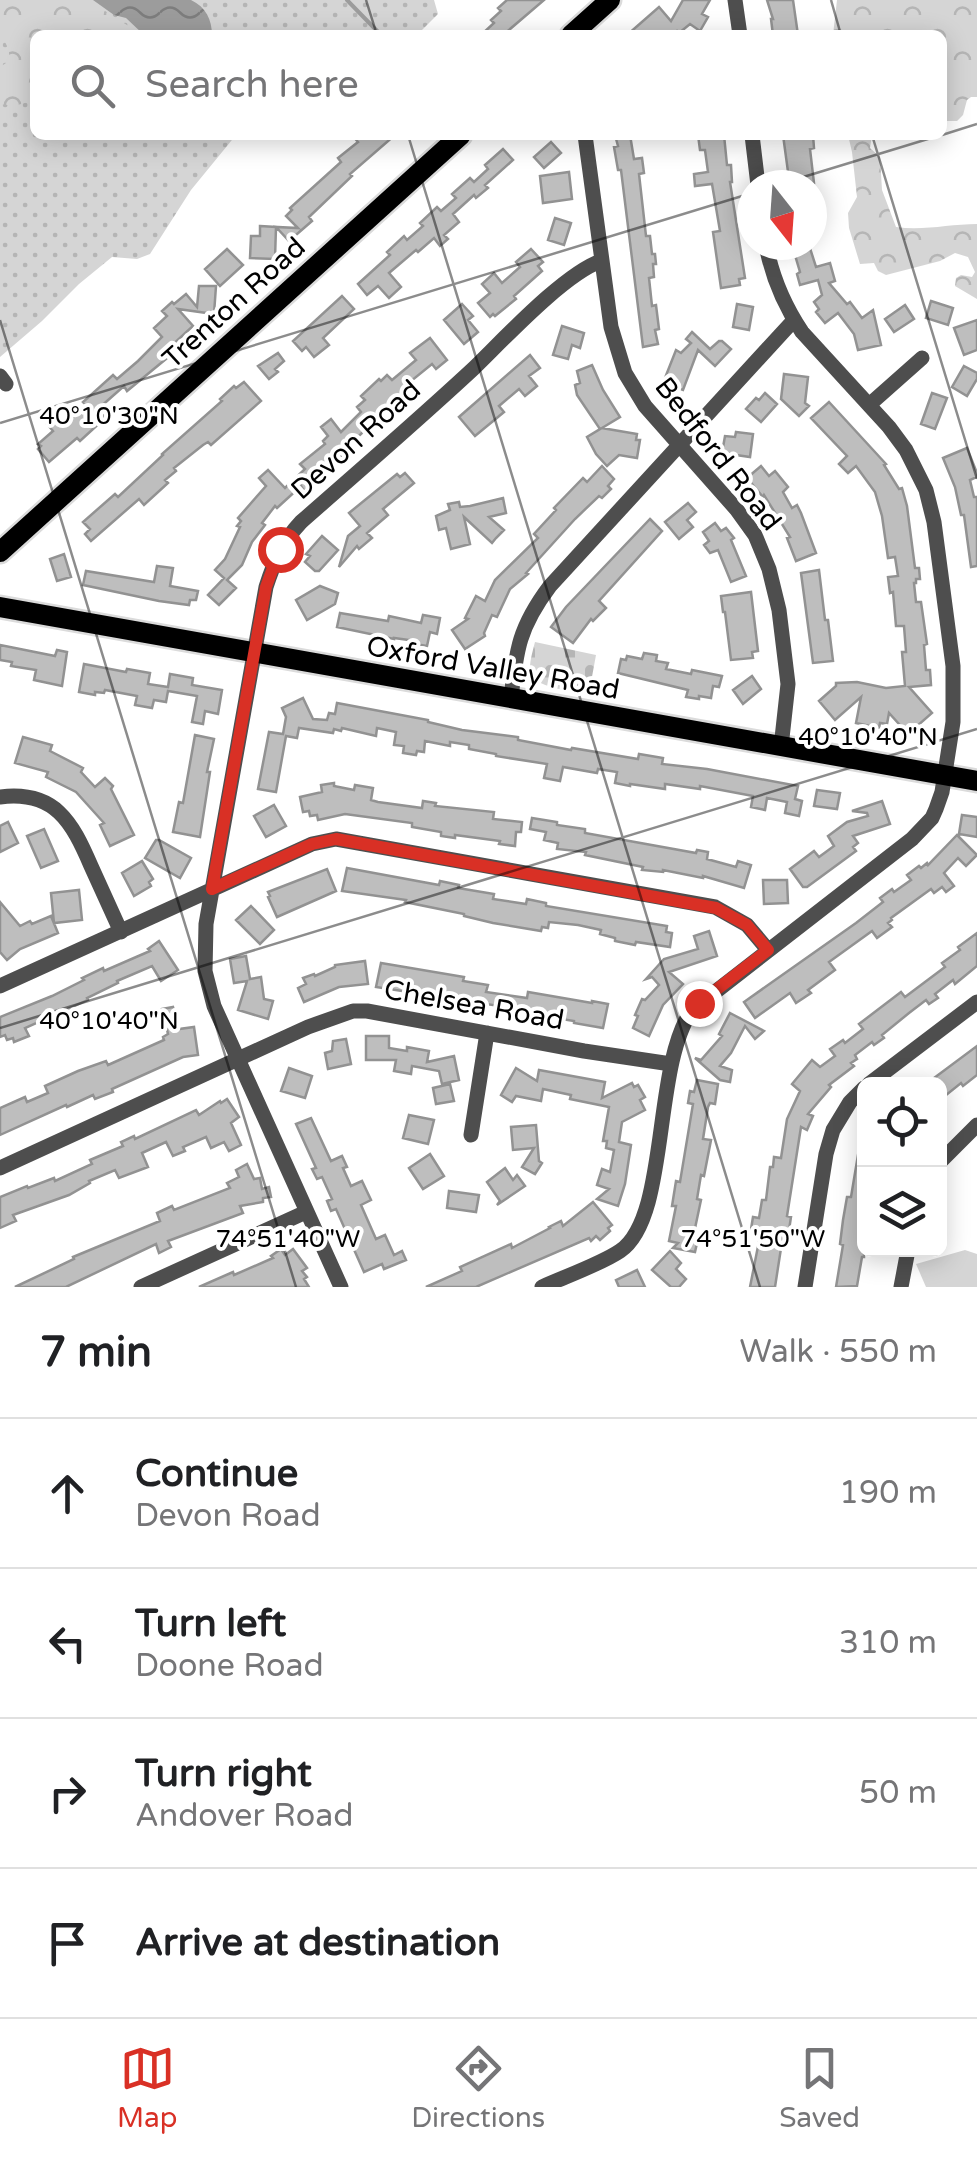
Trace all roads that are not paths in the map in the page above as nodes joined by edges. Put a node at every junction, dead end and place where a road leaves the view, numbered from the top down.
1 (610, 0) edge
2 (735, 0) edge
3 (577, 30) edge
4 (739, 30) edge
5 (455, 140) edge
6 (586, 140) edge
7 (753, 140) edge
8 (756, 170) edge
9 (602, 260) junction
10 (770, 260) edge
11 (794, 320) junction
12 (922, 358) dead end
13 (869, 405) junction
14 (680, 444) junction
15 (0, 552) edge
16 (0, 606) edge
17 (256, 653) junction
18 (511, 699) junction
19 (781, 747) junction
20 (945, 776) junction
21 (977, 782) edge
22 (0, 797) edge
23 (212, 889) junction
24 (120, 932) junction
25 (768, 950) junction
26 (0, 986) edge
27 (977, 1002) edge
28 (487, 1033) junction
29 (237, 1061) junction
30 (671, 1064) junction
31 (879, 1077) edge
32 (857, 1095) edge
33 (977, 1126) edge
34 (471, 1135) dead end
35 (947, 1155) edge
36 (0, 1168) edge
37 (306, 1212) junction
38 (907, 1257) edge
39 (140, 1287) edge
40 (340, 1287) edge
41 (542, 1287) edge
42 (805, 1287) edge
43 (901, 1287) edge

1 - 3 main road
2 - 4 street
5 - 15 main road, Trenton Road
6 - 9 street, Bedford Road
7 - 8 street
9 - 14 street, Bedford Road
9 - 17 street, Devon Road
10 - 11 street
11 - 13 street
11 - 14 street
12 - 13 street
13 - 20 street
14 - 18 street
14 - 19 street, Bedford Road
16 - 17 main road, Oxford Valley Road
17 - 18 main road, Oxford Valley Road
17 - 23 street, Devon Road
18 - 19 main road, Oxford Valley Road
19 - 20 main road, Oxford Valley Road
20 - 21 main road, Oxford Valley Road
20 - 25 street
22 - 24 street
23 - 24 street
23 - 25 street
23 - 29 street, Devon Road
24 - 26 street
25 - 30 street
27 - 31 street
28 - 29 street, Chelsea Road
28 - 30 street, Chelsea Road
28 - 34 street
29 - 36 street, Chelsea Road
29 - 37 street, Devon Road
30 - 41 street
32 - 42 street
33 - 35 street
37 - 39 street
37 - 40 street, Devon Road
38 - 43 street

